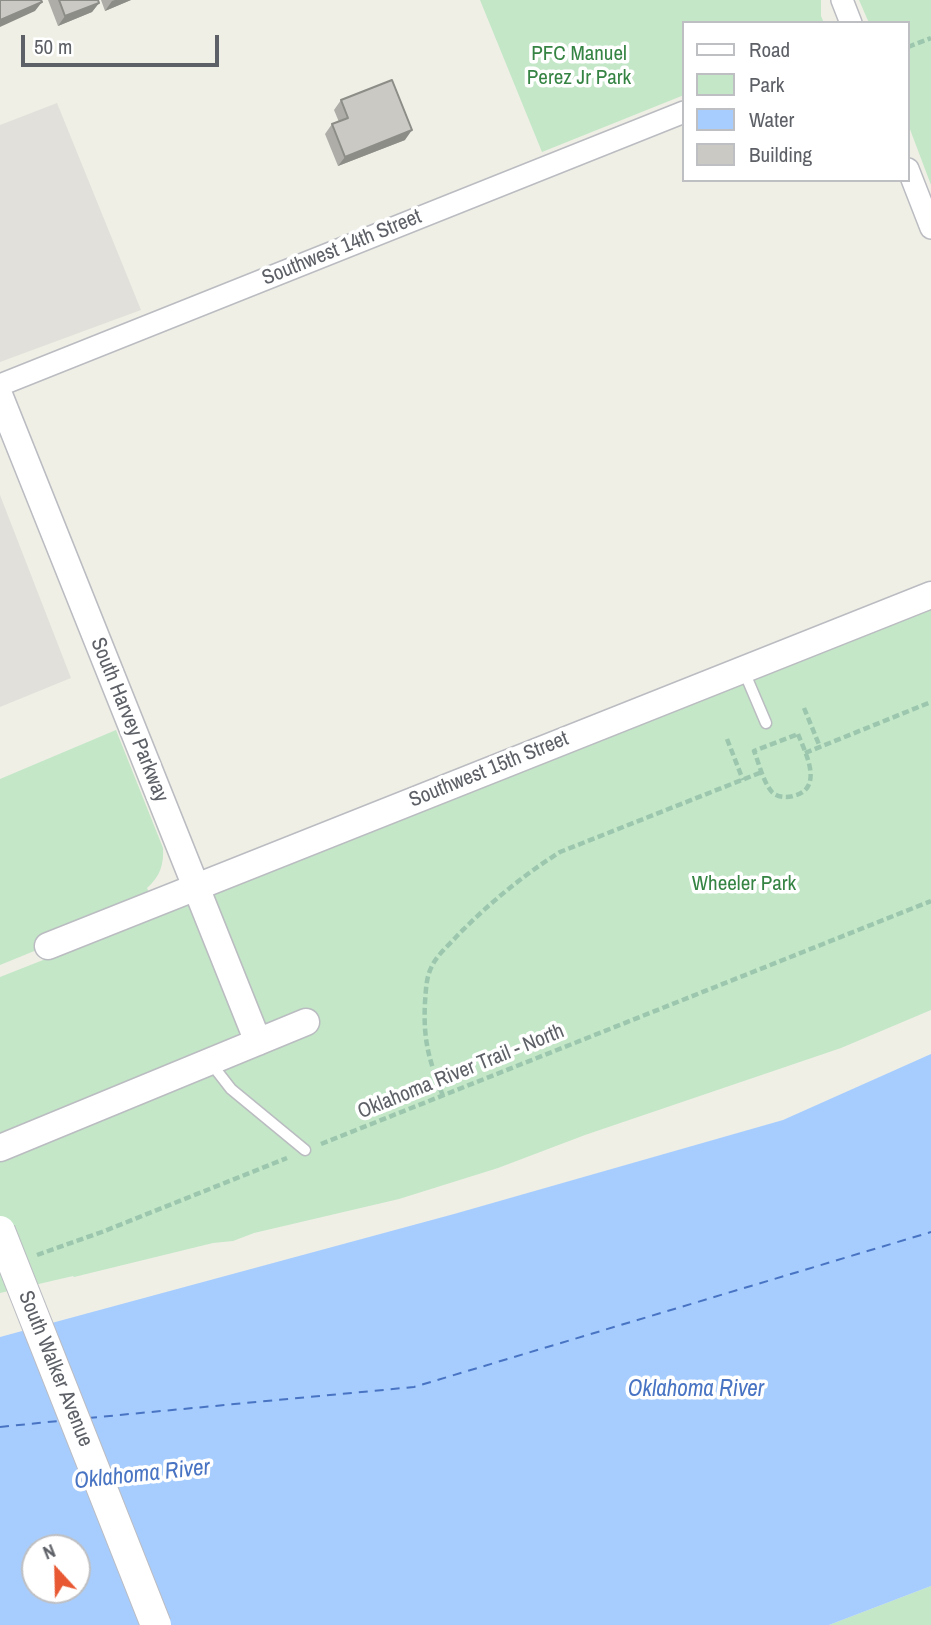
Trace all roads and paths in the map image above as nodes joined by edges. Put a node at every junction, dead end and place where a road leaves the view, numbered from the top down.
1 (842, 0) edge
2 (850, 21) edge
3 (931, 38) edge
4 (910, 46) edge
5 (682, 113) edge
6 (910, 174) edge
7 (931, 228) edge
8 (0, 385) edge
9 (0, 397) edge
10 (931, 595) edge
11 (743, 669) junction
12 (931, 702) edge
13 (804, 708) dead end
14 (766, 723) dead end
15 (726, 739) dead end
16 (820, 747) junction
17 (805, 753) junction
18 (762, 772) junction
19 (743, 780) junction
20 (195, 887) junction
21 (931, 901) edge
22 (48, 946) dead end
23 (306, 1022) dead end
24 (258, 1042) junction
25 (210, 1062) junction
26 (443, 1096) junction
27 (0, 1148) edge
28 (305, 1150) junction
29 (0, 1231) edge
30 (24, 1259) dead end
31 (156, 1625) edge

1 - 2 street
3 - 4 path
5 - 8 street, Southwest 14th Street
6 - 7 street
9 - 20 street, South Harvey Parkway
10 - 11 street, Southwest 15th Street
11 - 14 lane
11 - 20 street, Southwest 15th Street
12 - 16 path
13 - 16 path
15 - 19 path
16 - 17 path
17 - 18 path
17 - 18 path
18 - 19 path
19 - 26 path
20 - 22 street, Southwest 15th Street
20 - 24 street, South Harvey Parkway
21 - 26 path, Oklahoma River Trail - North
23 - 24 street
24 - 25 street
25 - 27 street
25 - 28 lane
26 - 28 path, Oklahoma River Trail - North
28 - 30 path, Oklahoma River Trail - North
29 - 31 main road, South Walker Avenue, bridge

